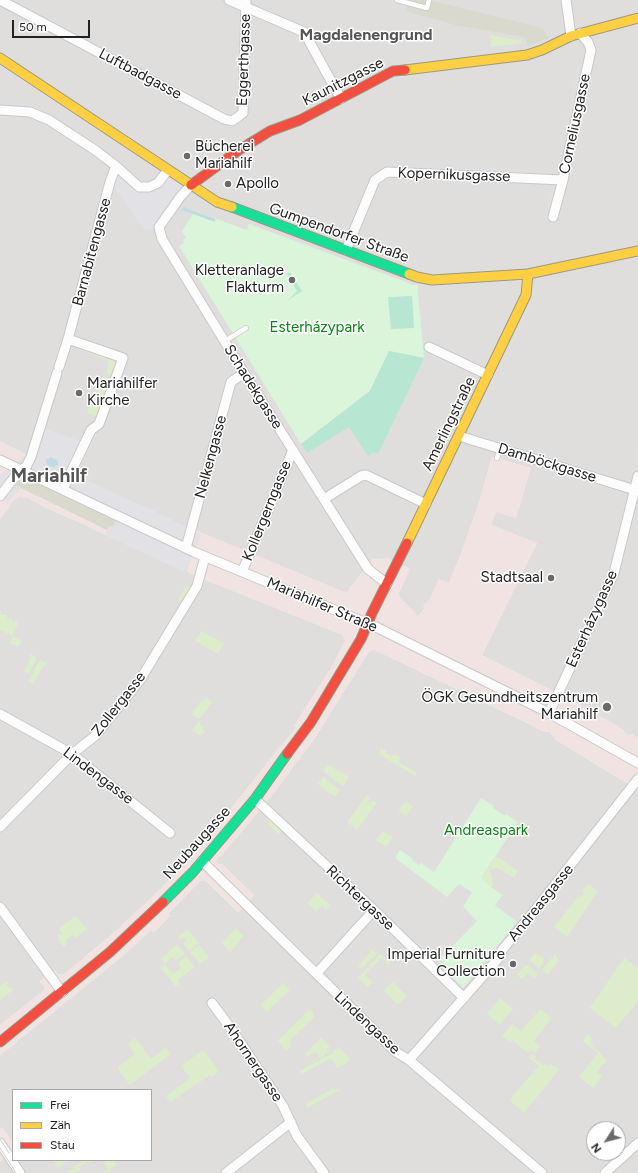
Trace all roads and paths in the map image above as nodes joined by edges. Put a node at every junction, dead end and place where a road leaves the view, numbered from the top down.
1 (0, 0) edge
2 (229, 0) edge
3 (397, 0) edge
4 (429, 0) edge
5 (566, 0) edge
6 (246, 3) edge
7 (638, 18) edge
8 (580, 33) junction
9 (570, 36) junction
10 (0, 58) edge
11 (341, 99) junction
12 (0, 110) edge
13 (238, 117) joint
14 (116, 166) junction
15 (168, 170) junction
16 (563, 180) junction
17 (191, 185) junction
18 (553, 217) dead end
19 (346, 250) junction
20 (638, 251) edge
21 (528, 274) junction
22 (246, 328) dead end
23 (68, 339) junction
24 (225, 341) junction
25 (429, 347) dead end
26 (244, 373) junction
27 (488, 376) junction
28 (459, 436) junction
29 (500, 449) junction
30 (293, 450) junction
31 (497, 458) dead end
32 (0, 460) edge
33 (20, 470) junction
34 (638, 476) edge
35 (63, 489) junction
36 (635, 490) junction
37 (0, 496) edge
38 (324, 500) junction
39 (426, 504) junction
40 (186, 548) junction
41 (205, 557) junction
42 (242, 572) junction
43 (387, 584) junction
44 (368, 623) junction
45 (548, 713) junction
46 (0, 714) edge
47 (72, 754) junction
48 (638, 763) edge
49 (638, 779) edge
50 (255, 799) junction
51 (0, 827) edge
52 (170, 833) dead end
53 (202, 861) junction
54 (0, 907) edge
55 (374, 910) junction
56 (317, 973) junction
57 (62, 992) junction
58 (464, 998) junction
59 (212, 1003) dead end
60 (0, 1042) edge
61 (409, 1060) junction
62 (291, 1122) junction
63 (638, 1143) edge
64 (0, 1144) edge
65 (20, 1173) edge
66 (226, 1173) edge
67 (324, 1173) edge
68 (542, 1173) edge
69 (605, 1173) edge

1 - 13 street, Luftbadgasse
2 - 6 street
3 - 4 lane
5 - 9 street
6 - 11 street
6 - 13 street, Eggerthgasse
7 - 8 street, Kaunitzgasse
8 - 9 street, Kaunitzgasse
8 - 16 street, Corneliusgasse
9 - 11 street, Kaunitzgasse
10 - 15 street, Gumpendorfer Straße
11 - 17 street, Kaunitzgasse
12 - 14 street
14 - 15 street
14 - 23 street, Barnabitengasse
15 - 17 street, Gumpendorfer Straße
16 - 18 street, Corneliusgasse
16 - 19 street, Kopernikusgasse
17 - 19 street, Gumpendorfer Straße
17 - 24 street, Schadekgasse
19 - 21 street, Gumpendorfer Straße
20 - 21 street, Gumpendorfer Straße
21 - 27 street, Amerlingstraße
22 - 24 lane
23 - 33 street, Barnabitengasse
23 - 35 street
24 - 26 street, Schadekgasse
25 - 27 street
26 - 30 street, Schadekgasse
26 - 40 street, Nelkengasse
27 - 28 street, Amerlingstraße
28 - 29 street, Damböckgasse
28 - 39 street, Amerlingstraße
29 - 31 lane
29 - 36 street, Damböckgasse
30 - 38 street, Schadekgasse
30 - 42 street, Kollergerngasse
32 - 33 street, Mariahilfer Straße
33 - 35 street, Mariahilfer Straße
33 - 37 street, Barnabitengasse
34 - 36 street, Esterházygasse
35 - 40 street, Mariahilfer Straße
36 - 45 street, Esterházygasse
38 - 39 street
38 - 43 street, Schadekgasse
39 - 43 street, Amerlingstraße
40 - 41 street, Mariahilfer Straße
41 - 42 street, Mariahilfer Straße
41 - 47 street, Zollergasse
42 - 44 street, Mariahilfer Straße
43 - 44 street, Amerlingstraße
44 - 45 street, Mariahilfer Straße
44 - 50 street, Neubaugasse
45 - 48 street, Mariahilfer Straße
46 - 47 street, Lindengasse
47 - 51 street, Zollergasse
47 - 52 street, Lindengasse
49 - 58 street, Andreasgasse
50 - 53 street, Neubaugasse
50 - 55 street, Richtergasse
53 - 56 street, Lindengasse
53 - 57 street, Neubaugasse
54 - 57 street
55 - 56 street
55 - 58 street, Richtergasse
56 - 61 street, Lindengasse
57 - 60 street, Neubaugasse
58 - 61 street, Andreasgasse
59 - 62 street, Ahornergasse
61 - 68 street, Lindengasse
62 - 66 street
62 - 67 street, Ahornergasse
63 - 69 street
64 - 65 street

